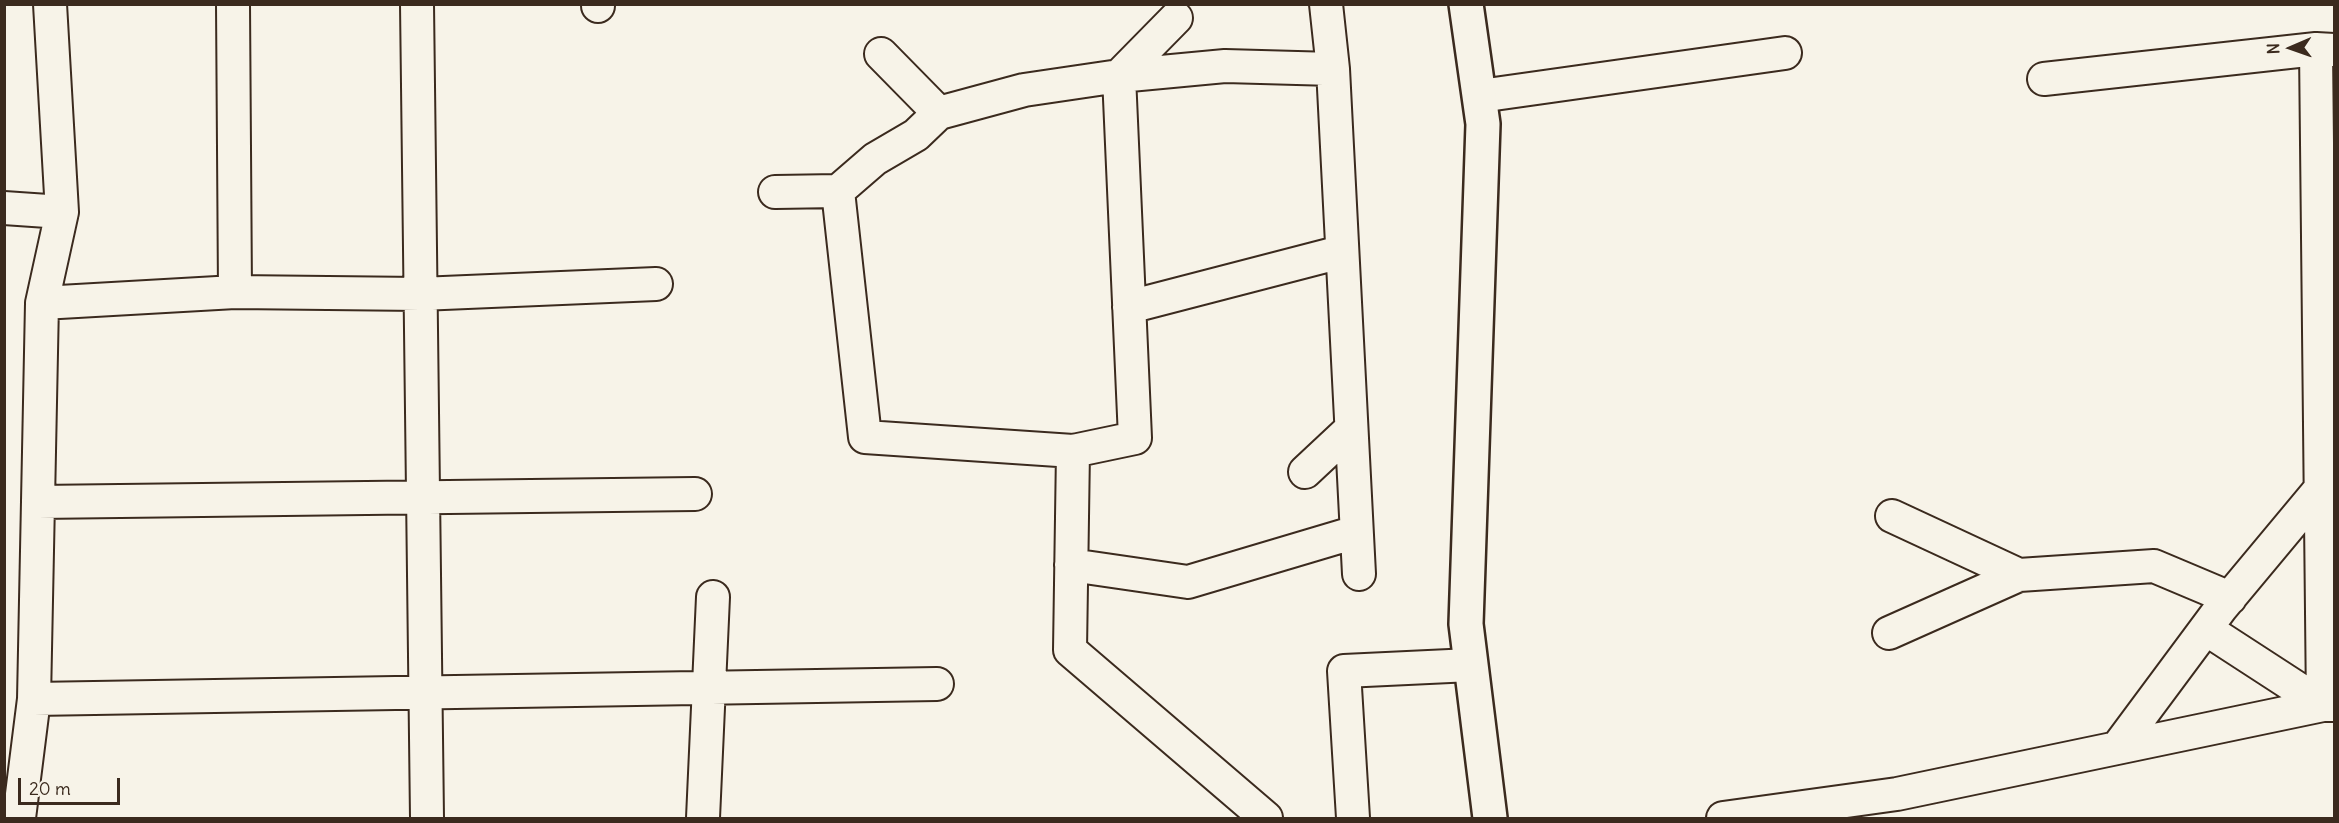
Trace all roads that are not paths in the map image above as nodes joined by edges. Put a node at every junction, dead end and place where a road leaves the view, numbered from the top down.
1 (51, 4) edge
2 (233, 4) edge
3 (417, 4) edge
4 (1326, 4) edge
5 (1466, 4) edge
6 (1176, 11) edge
7 (2325, 50) edge
8 (1785, 53) dead end
9 (881, 54) dead end
10 (1333, 69) junction
11 (1179, 70) junction
12 (1119, 76) junction
13 (2044, 79) dead end
14 (1479, 96) junction
15 (939, 113) junction
16 (838, 191) junction
17 (775, 192) dead end
18 (4, 208) edge
19 (62, 212) junction
20 (1341, 252) junction
21 (2327, 274) edge
22 (656, 284) dead end
23 (235, 292) junction
24 (420, 294) junction
25 (42, 303) junction
26 (1130, 307) junction
27 (1351, 429) junction
28 (1073, 451) junction
29 (1305, 472) dead end
30 (2328, 488) edge
31 (695, 494) dead end
32 (422, 496) junction
33 (38, 502) junction
34 (1892, 516) dead end
35 (1356, 532) junction
36 (1071, 565) junction
37 (1359, 574) dead end
38 (2019, 575) junction
39 (713, 597) dead end
40 (2230, 598) junction
41 (2206, 629) junction
42 (1889, 633) dead end
43 (1471, 665) junction
44 (937, 684) dead end
45 (709, 687) junction
46 (425, 691) junction
47 (34, 699) junction
48 (2328, 705) edge
49 (2117, 748) junction
50 (19, 819) edge
51 (427, 819) edge
52 (703, 819) edge
53 (1266, 819) edge
54 (1353, 819) edge
55 (1490, 819) edge
56 (1723, 819) edge

1 - 19 street
2 - 23 street
3 - 24 street
4 - 10 street
5 - 14 street
6 - 11 street
6 - 12 street
7 - 13 street
7 - 21 street
8 - 14 street
9 - 15 street
10 - 11 street
10 - 20 street
11 - 12 street
12 - 15 street
12 - 26 street
14 - 43 street
15 - 16 street
16 - 17 street
16 - 28 street
18 - 19 street
19 - 25 street
20 - 26 street
20 - 27 street
21 - 30 street
22 - 24 street
23 - 24 street
23 - 25 street
24 - 32 street
25 - 33 street
26 - 28 street
27 - 29 street
27 - 35 street
28 - 36 street
30 - 40 street
30 - 48 street
31 - 32 street
32 - 33 street
32 - 46 street
33 - 47 street
34 - 38 street
35 - 36 street
35 - 37 street
36 - 53 street
38 - 40 street
38 - 42 street
39 - 45 street
40 - 41 street
41 - 48 street
41 - 49 street
43 - 54 street
43 - 55 street
44 - 45 street
45 - 46 street
45 - 52 street
46 - 47 street
46 - 51 street
47 - 50 street
48 - 49 street
49 - 56 street

